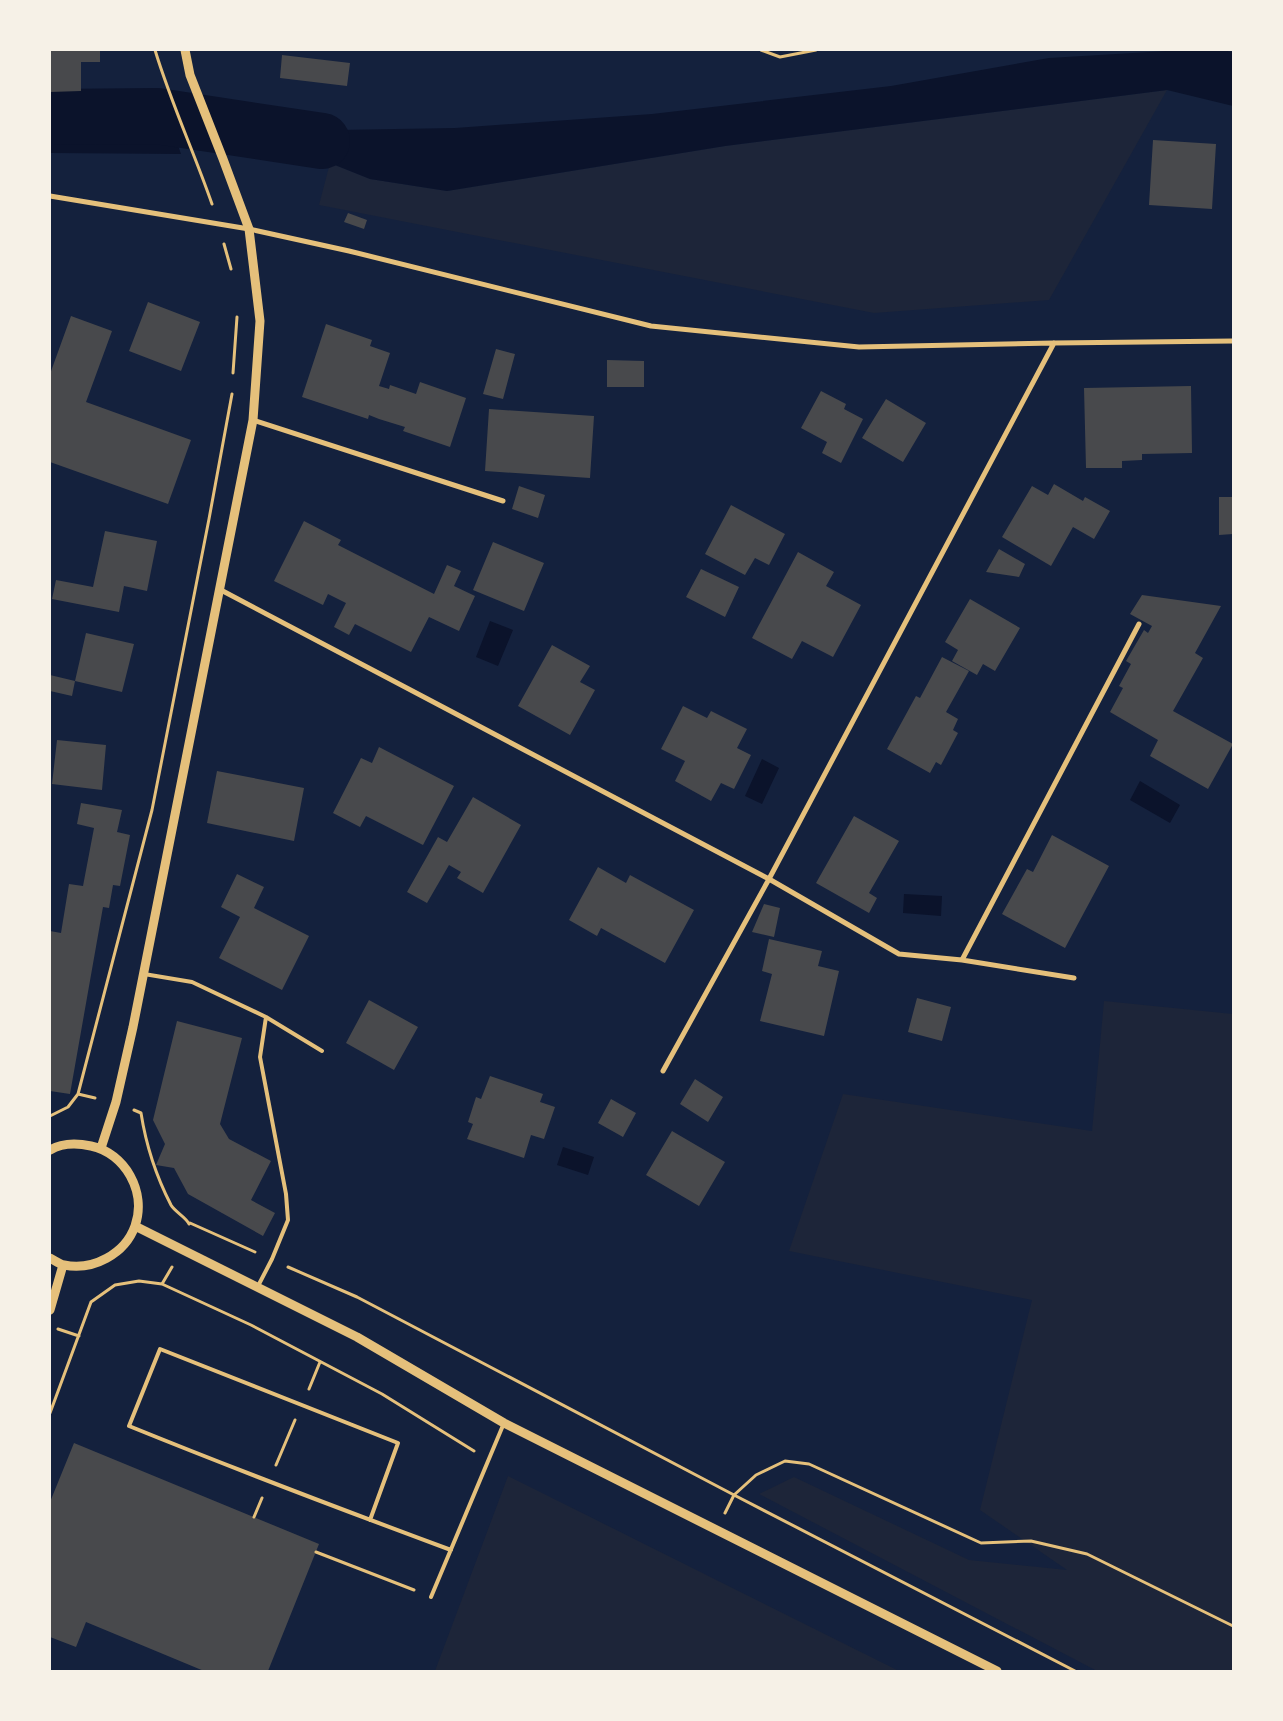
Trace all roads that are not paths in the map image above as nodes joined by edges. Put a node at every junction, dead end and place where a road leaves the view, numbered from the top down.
1 (185, 50) edge
2 (50, 196) edge
3 (249, 229) junction
4 (1233, 341) edge
5 (1054, 343) junction
6 (253, 420) junction
7 (503, 501) dead end
8 (219, 589) junction
9 (1139, 624) dead end
10 (769, 879) junction
11 (962, 960) junction
12 (143, 974) junction
13 (1074, 978) dead end
14 (266, 1017) junction
15 (322, 1051) dead end
16 (662, 1071) dead end
17 (101, 1148) junction
18 (50, 1150) edge
19 (135, 1226) junction
20 (50, 1258) edge
21 (63, 1265) junction
22 (257, 1288) junction
23 (50, 1310) edge
24 (504, 1423) junction
25 (370, 1520) junction
26 (451, 1550) junction
27 (431, 1597) road end
28 (997, 1671) edge

1 - 3 street
2 - 3 street
3 - 5 street
3 - 6 street
4 - 5 street
5 - 10 street
6 - 7 street
6 - 8 street
8 - 10 street
8 - 12 street
9 - 11 street
10 - 11 street
10 - 16 street
11 - 13 street
12 - 14 lane
12 - 17 street
14 - 15 lane
14 - 22 lane
17 - 18 street
17 - 19 street
19 - 21 street
19 - 22 street
20 - 21 street
21 - 23 street
22 - 24 street
24 - 26 lane
24 - 28 street
25 - 25 lane
25 - 26 lane
26 - 27 lane

